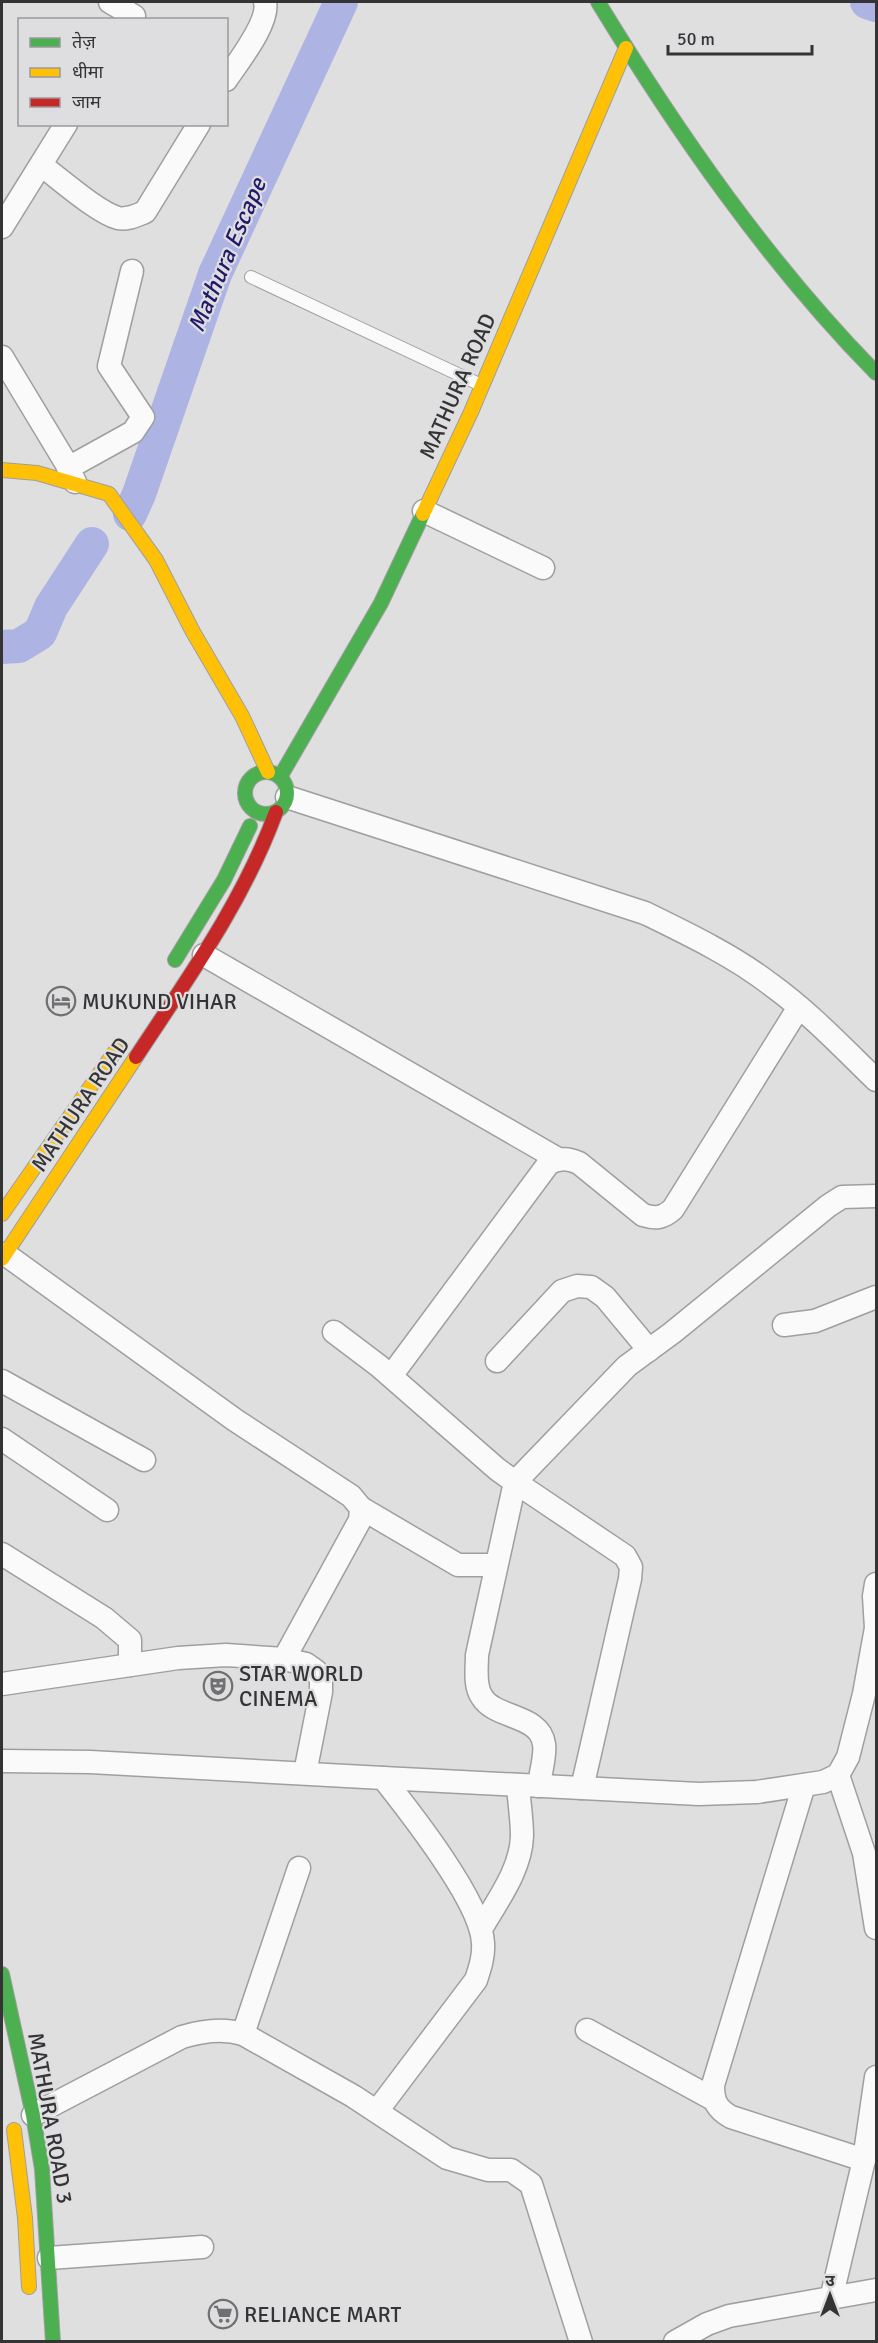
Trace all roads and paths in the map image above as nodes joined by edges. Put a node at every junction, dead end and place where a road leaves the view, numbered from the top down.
1 (110, 2) edge
2 (265, 2) edge
3 (598, 2) edge
4 (136, 12) edge
5 (626, 48) junction
6 (228, 77) edge
7 (65, 126) edge
8 (198, 126) edge
9 (41, 165) junction
10 (2, 227) edge
11 (132, 271) dead end
12 (251, 277) dead end
13 (2, 357) edge
14 (876, 373) edge
15 (481, 385) junction
16 (2, 470) edge
17 (74, 487) junction
18 (424, 511) junction
19 (543, 568) dead end
20 (177, 630) dead end
21 (224, 713) dead end
22 (278, 790) junction
23 (256, 813) junction
24 (204, 955) junction
25 (170, 967) dead end
26 (799, 1007) junction
27 (125, 1037) dead end
28 (109, 1060) junction
29 (127, 1071) junction
30 (876, 1080) edge
31 (558, 1159) junction
32 (876, 1196) edge
33 (2, 1214) edge
34 (3, 1256) edge
35 (876, 1297) edge
36 (783, 1325) dead end
37 (334, 1332) dead end
38 (649, 1350) junction
39 (497, 1361) dead end
40 (391, 1376) junction
41 (2, 1381) edge
42 (2, 1439) edge
43 (144, 1460) dead end
44 (514, 1482) junction
45 (361, 1508) junction
46 (107, 1510) dead end
47 (2, 1554) edge
48 (496, 1565) junction
49 (876, 1584) edge
50 (284, 1659) junction
51 (130, 1665) junction
52 (2, 1684) edge
53 (2, 1761) edge
54 (305, 1773) junction
55 (838, 1775) junction
56 (383, 1778) junction
57 (528, 1785) junction
58 (804, 1785) junction
59 (582, 1788) junction
60 (298, 1868) dead end
61 (876, 1928) edge
62 (481, 1929) junction
63 (2, 1974) edge
64 (587, 2030) dead end
65 (243, 2034) junction
66 (876, 2077) edge
67 (713, 2099) junction
68 (377, 2111) junction
69 (23, 2118) junction
70 (864, 2160) junction
71 (202, 2247) dead end
72 (49, 2258) junction
73 (876, 2290) edge
74 (30, 2296) dead end
75 (831, 2299) junction
76 (53, 2342) edge
77 (581, 2342) edge
78 (675, 2342) edge

1 - 4 street
2 - 6 street
3 - 5 main road
5 - 14 main road
5 - 15 main road, MATHURA ROAD
7 - 9 street
8 - 9 street
9 - 10 street
11 - 17 street
12 - 15 lane
13 - 17 street
15 - 18 main road, MATHURA ROAD
16 - 17 main road
17 - 22 main road
18 - 19 street
18 - 22 main road, MATHURA ROAD
20 - 21 main road
22 - 23 main road
22 - 23 main road
22 - 24 main road, MATHURA ROAD
22 - 26 street
23 - 25 main road
24 - 29 main road, MATHURA ROAD
24 - 31 street
26 - 30 street
26 - 31 street
27 - 28 main road, MATHURA ROAD
28 - 29 main road
28 - 33 main road, MATHURA ROAD
29 - 34 main road, MATHURA ROAD
31 - 40 street
32 - 38 street
34 - 45 street
35 - 36 street
37 - 40 street
38 - 39 street
38 - 44 street
40 - 44 street
41 - 43 street
42 - 46 street
44 - 48 street
44 - 59 street
45 - 48 street
45 - 50 street
47 - 51 street
48 - 57 street
49 - 55 street
50 - 51 street
50 - 54 street
51 - 52 street
53 - 54 street
54 - 56 street
55 - 58 street
55 - 61 street
56 - 57 street
56 - 62 street
57 - 59 street
57 - 62 street
58 - 59 street
58 - 67 street
60 - 65 street
62 - 68 street
63 - 69 main road, MATHURA ROAD 3
64 - 67 street
65 - 68 street
65 - 69 street
66 - 70 street
67 - 70 street
68 - 77 street
69 - 72 main road, MATHURA ROAD 3
69 - 74 main road
70 - 75 street
71 - 72 street
72 - 76 main road, MATHURA ROAD 3
73 - 75 street
75 - 78 street

